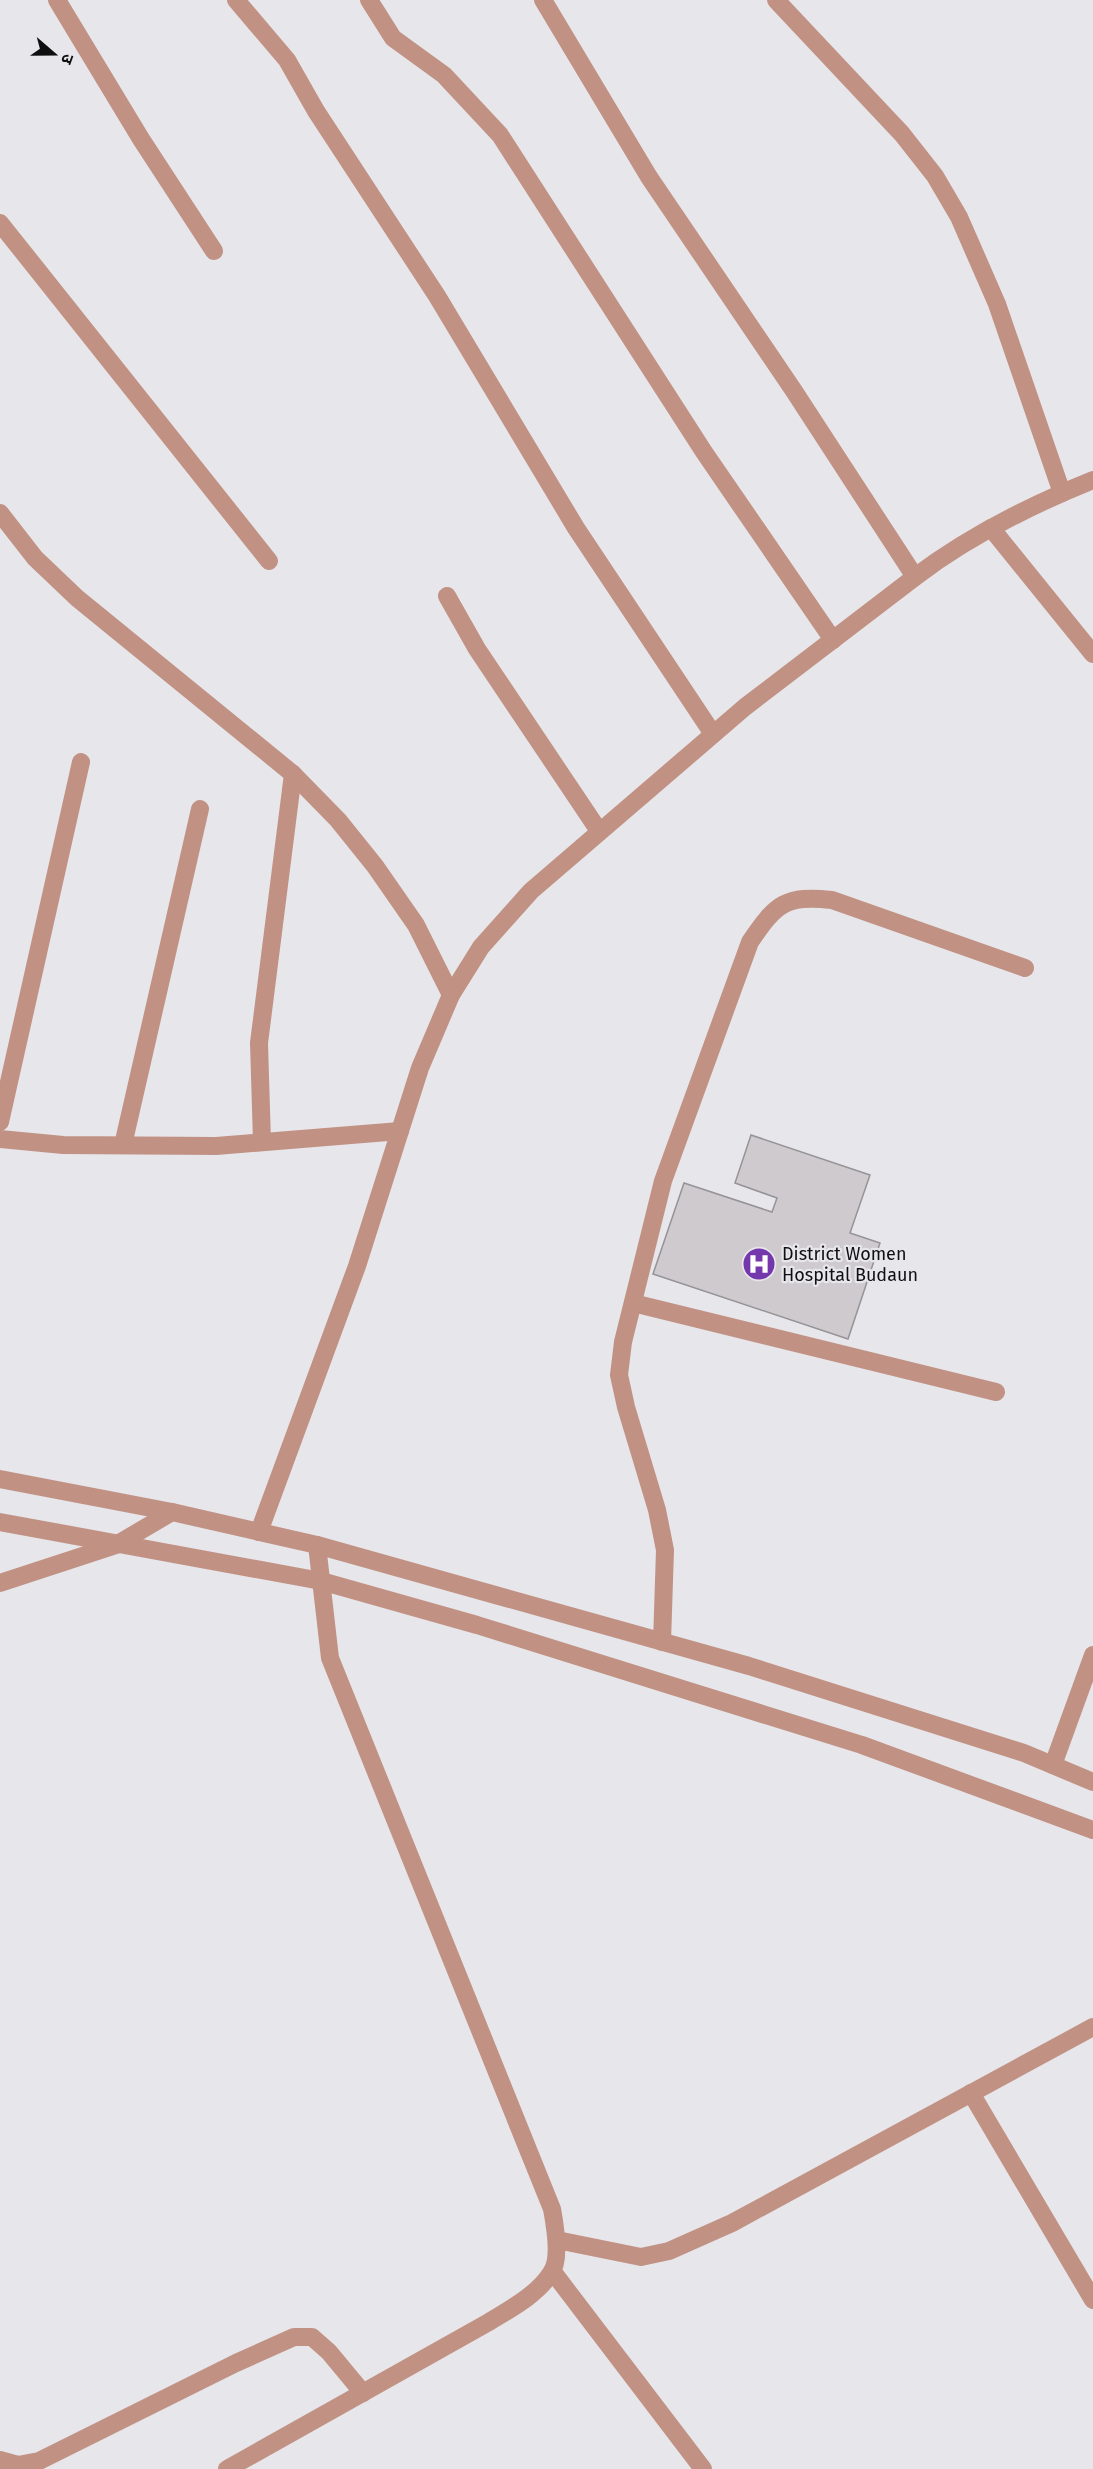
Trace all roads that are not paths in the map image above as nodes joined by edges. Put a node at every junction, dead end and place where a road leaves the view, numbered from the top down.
1 (57, 0) edge
2 (236, 0) edge
3 (369, 0) edge
4 (543, 0) edge
5 (776, 0) edge
6 (0, 223) edge
7 (214, 251) dead end
8 (1093, 480) edge
9 (1062, 493) junction
10 (0, 513) edge
11 (991, 528) junction
12 (269, 561) dead end
13 (915, 577) junction
14 (447, 596) dead end
15 (833, 640) junction
16 (1093, 654) edge
17 (713, 734) junction
18 (81, 762) dead end
19 (292, 774) junction
20 (200, 809) dead end
21 (599, 831) junction
22 (1025, 968) dead end
23 (451, 995) junction
24 (0, 1122) edge
25 (400, 1131) junction
26 (0, 1139) edge
27 (262, 1142) junction
28 (123, 1145) junction
29 (633, 1303) junction
30 (996, 1392) dead end
31 (0, 1479) edge
32 (172, 1512) junction
33 (0, 1522) edge
34 (259, 1532) junction
35 (116, 1545) junction
36 (317, 1545) junction
37 (321, 1581) junction
38 (0, 1583) edge
39 (662, 1642) junction
40 (1093, 1655) edge
41 (1053, 1765) junction
42 (1093, 1782) edge
43 (1093, 1830) edge
44 (1093, 2027) edge
45 (971, 2093) junction
46 (557, 2240) junction
47 (553, 2272) junction
48 (1093, 2300) edge
49 (363, 2393) junction
50 (0, 2460) edge
51 (226, 2469) edge
52 (703, 2469) edge

1 - 7 street
2 - 17 street
3 - 15 street
4 - 13 street
5 - 9 street
6 - 12 street
8 - 9 street
9 - 11 street
10 - 19 street
11 - 13 street
11 - 16 street
13 - 15 street
14 - 21 street
15 - 17 street
17 - 21 street
18 - 24 street
19 - 23 street
19 - 27 street
20 - 28 street
21 - 23 street
22 - 29 street
23 - 25 street
25 - 27 street
25 - 34 street
26 - 28 street
27 - 28 street
29 - 30 street
29 - 39 street
31 - 32 street
32 - 34 street
32 - 35 street
33 - 35 street
34 - 36 street
35 - 37 street
35 - 38 street
36 - 37 street
36 - 39 street
37 - 43 street
37 - 46 street
39 - 41 street
40 - 41 street
41 - 42 street
44 - 45 street
45 - 46 street
45 - 48 street
46 - 47 street
47 - 49 street
47 - 52 street
49 - 50 street
49 - 51 street

